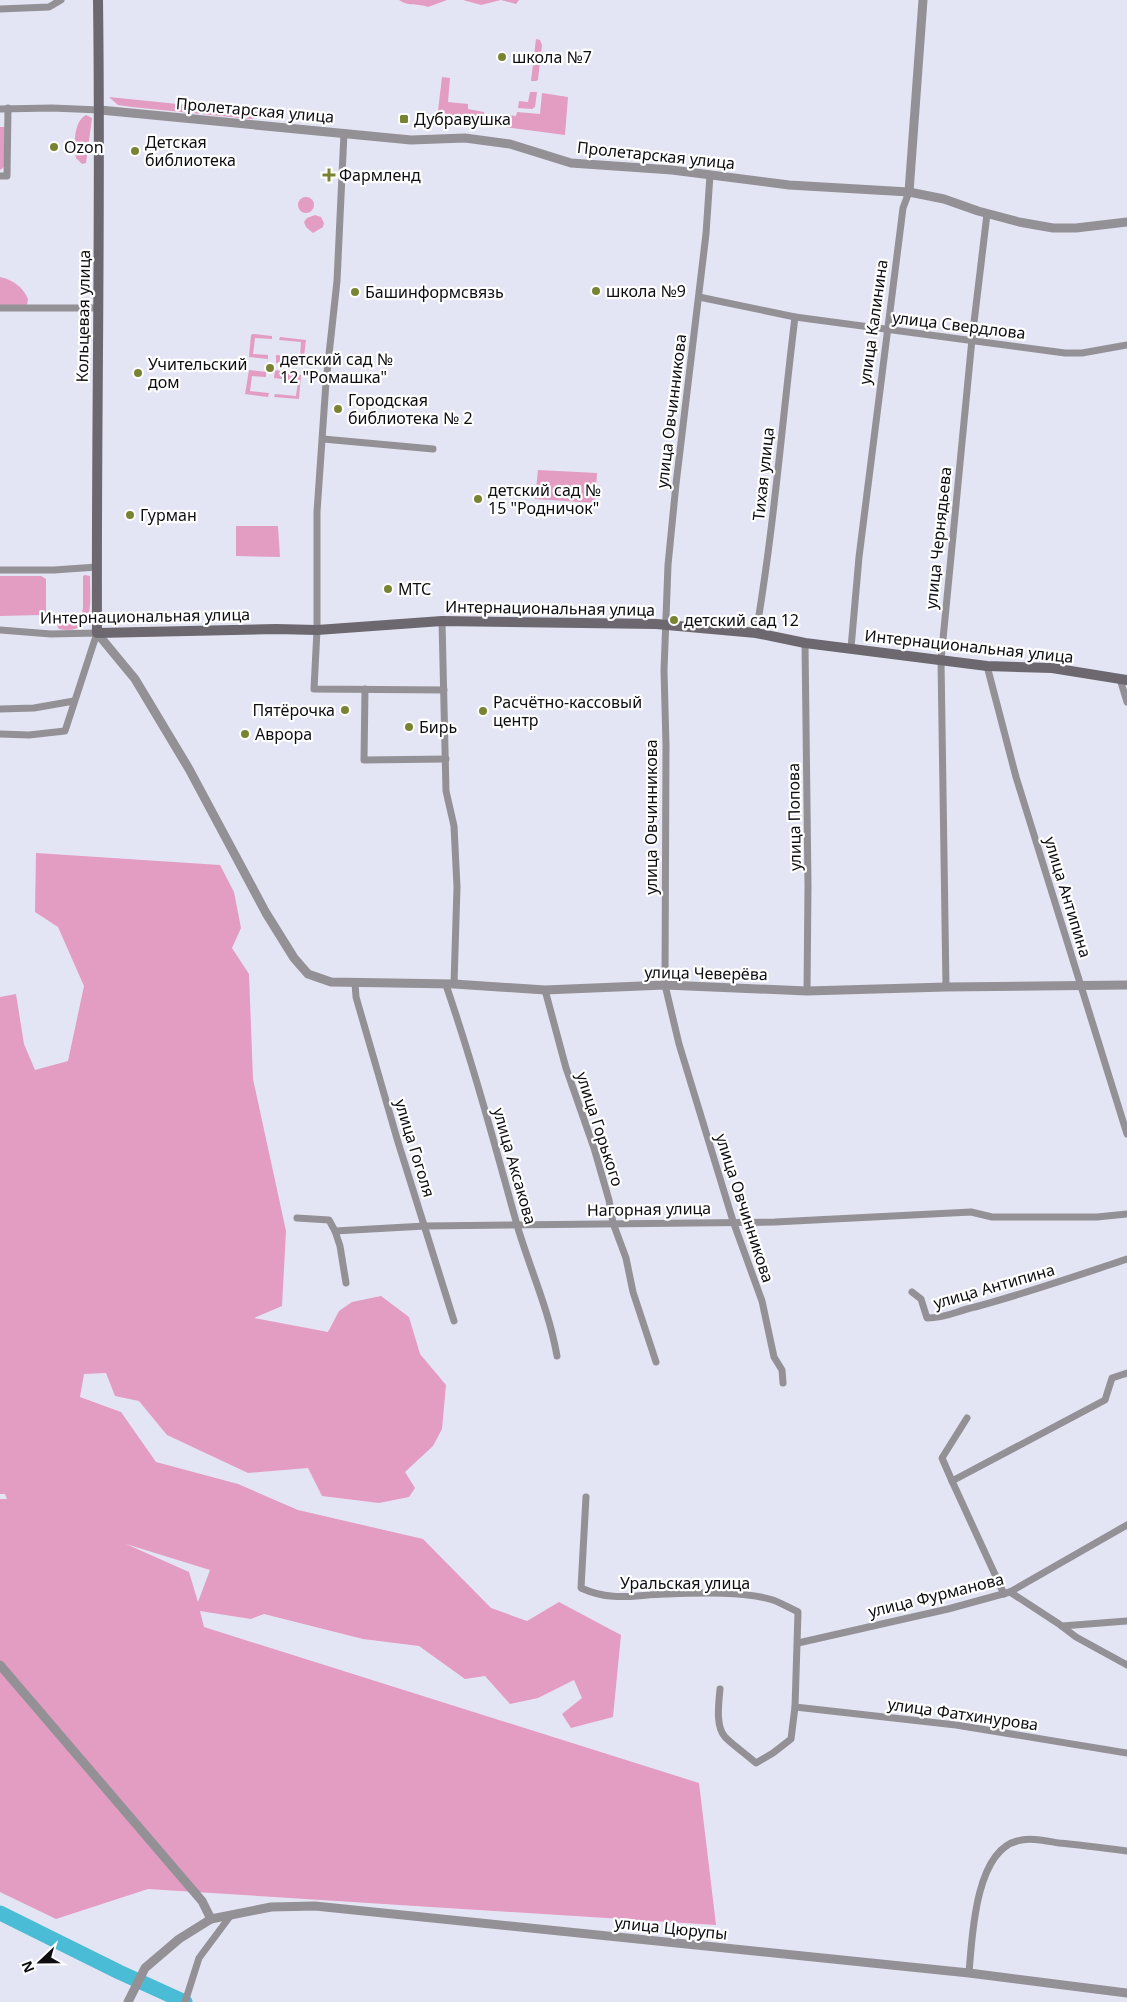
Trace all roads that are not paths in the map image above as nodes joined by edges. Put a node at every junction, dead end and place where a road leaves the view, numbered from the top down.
1 (61, 0) edge
2 (98, 0) edge
3 (923, 0) edge
4 (0, 9) edge
5 (4, 108) edge
6 (100, 110) junction
7 (344, 133) junction
8 (710, 175) junction
9 (0, 176) edge
10 (909, 192) junction
11 (987, 214) junction
12 (1127, 222) edge
13 (699, 297) junction
14 (0, 308) edge
15 (97, 308) junction
16 (795, 317) junction
17 (888, 331) junction
18 (972, 339) junction
19 (1127, 345) edge
20 (323, 439) junction
21 (433, 449) dead end
22 (97, 567) junction
23 (0, 570) edge
24 (442, 621) junction
25 (666, 625) junction
26 (0, 630) edge
27 (317, 630) junction
28 (97, 633) junction
29 (756, 633) junction
30 (805, 643) junction
31 (851, 648) junction
32 (940, 660) junction
33 (987, 666) junction
34 (1124, 679) edge
35 (365, 689) junction
36 (444, 690) junction
37 (74, 701) junction
38 (1127, 702) edge
39 (0, 709) edge
40 (0, 734) edge
41 (446, 759) junction
42 (354, 983) junction
43 (450, 984) junction
44 (664, 985) junction
45 (1082, 985) junction
46 (1127, 985) edge
47 (946, 987) junction
48 (545, 990) junction
49 (808, 991) junction
50 (1127, 1134) edge
51 (1127, 1214) edge
52 (297, 1218) dead end
53 (733, 1221) junction
54 (613, 1223) junction
55 (425, 1226) junction
56 (517, 1226) junction
57 (335, 1231) junction
58 (1127, 1259) edge
59 (346, 1283) dead end
60 (912, 1292) dead end
61 (454, 1321) dead end
62 (556, 1356) dead end
63 (656, 1362) dead end
64 (1127, 1374) edge
65 (784, 1383) dead end
66 (967, 1418) dead end
67 (952, 1481) junction
68 (586, 1498) dead end
69 (1127, 1525) edge
70 (1007, 1593) junction
71 (1127, 1621) edge
72 (1062, 1626) junction
73 (798, 1644) junction
74 (0, 1665) edge
75 (1127, 1665) edge
76 (720, 1689) dead end
77 (795, 1707) junction
78 (1127, 1753) edge
79 (1127, 1850) edge
80 (231, 1915) junction
81 (211, 1919) junction
82 (969, 1974) junction
83 (1127, 1993) edge
84 (128, 2002) edge
85 (185, 2002) edge

1 - 4 street
2 - 6 main road, Кольцевая улица
3 - 10 street, улица Калинина
5 - 6 street, Пролетарская улица
5 - 9 street
6 - 7 street, Пролетарская улица
6 - 15 main road, Кольцевая улица
7 - 8 street, Пролетарская улица
7 - 20 street
8 - 10 street, Пролетарская улица
8 - 13 street, улица Овчинникова
10 - 11 street, Пролетарская улица
10 - 17 street, улица Калинина
11 - 12 street, Пролетарская улица
11 - 18 street, улица Чернядьева
13 - 16 street, улица Свердлова
13 - 25 street, улица Овчинникова
14 - 15 street
15 - 22 main road, Кольцевая улица
16 - 17 street, улица Свердлова
16 - 29 street, Тихая улица
17 - 18 street, улица Свердлова
17 - 31 street, улица Калинина
18 - 19 street, улица Свердлова
18 - 32 street, улица Чернядьева
20 - 21 street
20 - 27 street
22 - 23 street
22 - 28 main road, Кольцевая улица
24 - 25 main road, Интернациональная улица
24 - 27 main road, Интернациональная улица
24 - 36 street, улица Аксакова
25 - 29 main road, Интернациональная улица
25 - 44 street, улица Овчинникова
26 - 28 street, Интернациональная улица
27 - 28 main road, Интернациональная улица
27 - 35 street
28 - 37 street
28 - 42 street, улица Чеверёва
29 - 30 main road, Интернациональная улица
30 - 31 main road, Интернациональная улица
30 - 49 street, улица Попова
31 - 32 main road, Интернациональная улица
32 - 33 main road, Интернациональная улица
32 - 47 street, улица Чернядьева
33 - 34 main road, Интернациональная улица
33 - 45 street, улица Антипина
34 - 38 street
35 - 36 street
35 - 41 street
36 - 41 street, улица Аксакова
37 - 39 street
37 - 40 street
41 - 43 street, улица Аксакова
42 - 43 street, улица Чеверёва
42 - 55 street, улица Гоголя
43 - 48 street, улица Чеверёва
43 - 56 street, улица Аксакова
44 - 48 street, улица Чеверёва
44 - 49 street, улица Чеверёва
44 - 53 street, улица Овчинникова
45 - 46 street, улица Чеверёва
45 - 47 street, улица Чеверёва
45 - 50 street, улица Антипина
47 - 49 street, улица Чеверёва
48 - 54 street, улица Горького
51 - 53 street, Нагорная улица
52 - 57 street
53 - 54 street, Нагорная улица
53 - 65 street, улица Овчинникова
54 - 56 street, Нагорная улица
54 - 63 street, улица Горького
55 - 56 street, Нагорная улица
55 - 57 street, Нагорная улица
55 - 61 street, улица Гоголя
56 - 62 street, улица Аксакова
57 - 59 street
58 - 60 street, улица Антипина
64 - 67 street
66 - 67 street
67 - 70 street
68 - 73 street, Уральская улица
69 - 70 street, улица Фурманова
70 - 72 street
70 - 73 street, улица Фурманова
71 - 72 street
72 - 75 street
73 - 77 street, Уральская улица
74 - 81 street
76 - 77 street, Уральская улица
77 - 78 street, улица Фатхинурова
79 - 82 street
80 - 81 street, улица Цюрупы
80 - 82 street, улица Цюрупы
80 - 85 street
81 - 84 street
82 - 83 street, улица Цюрупы

